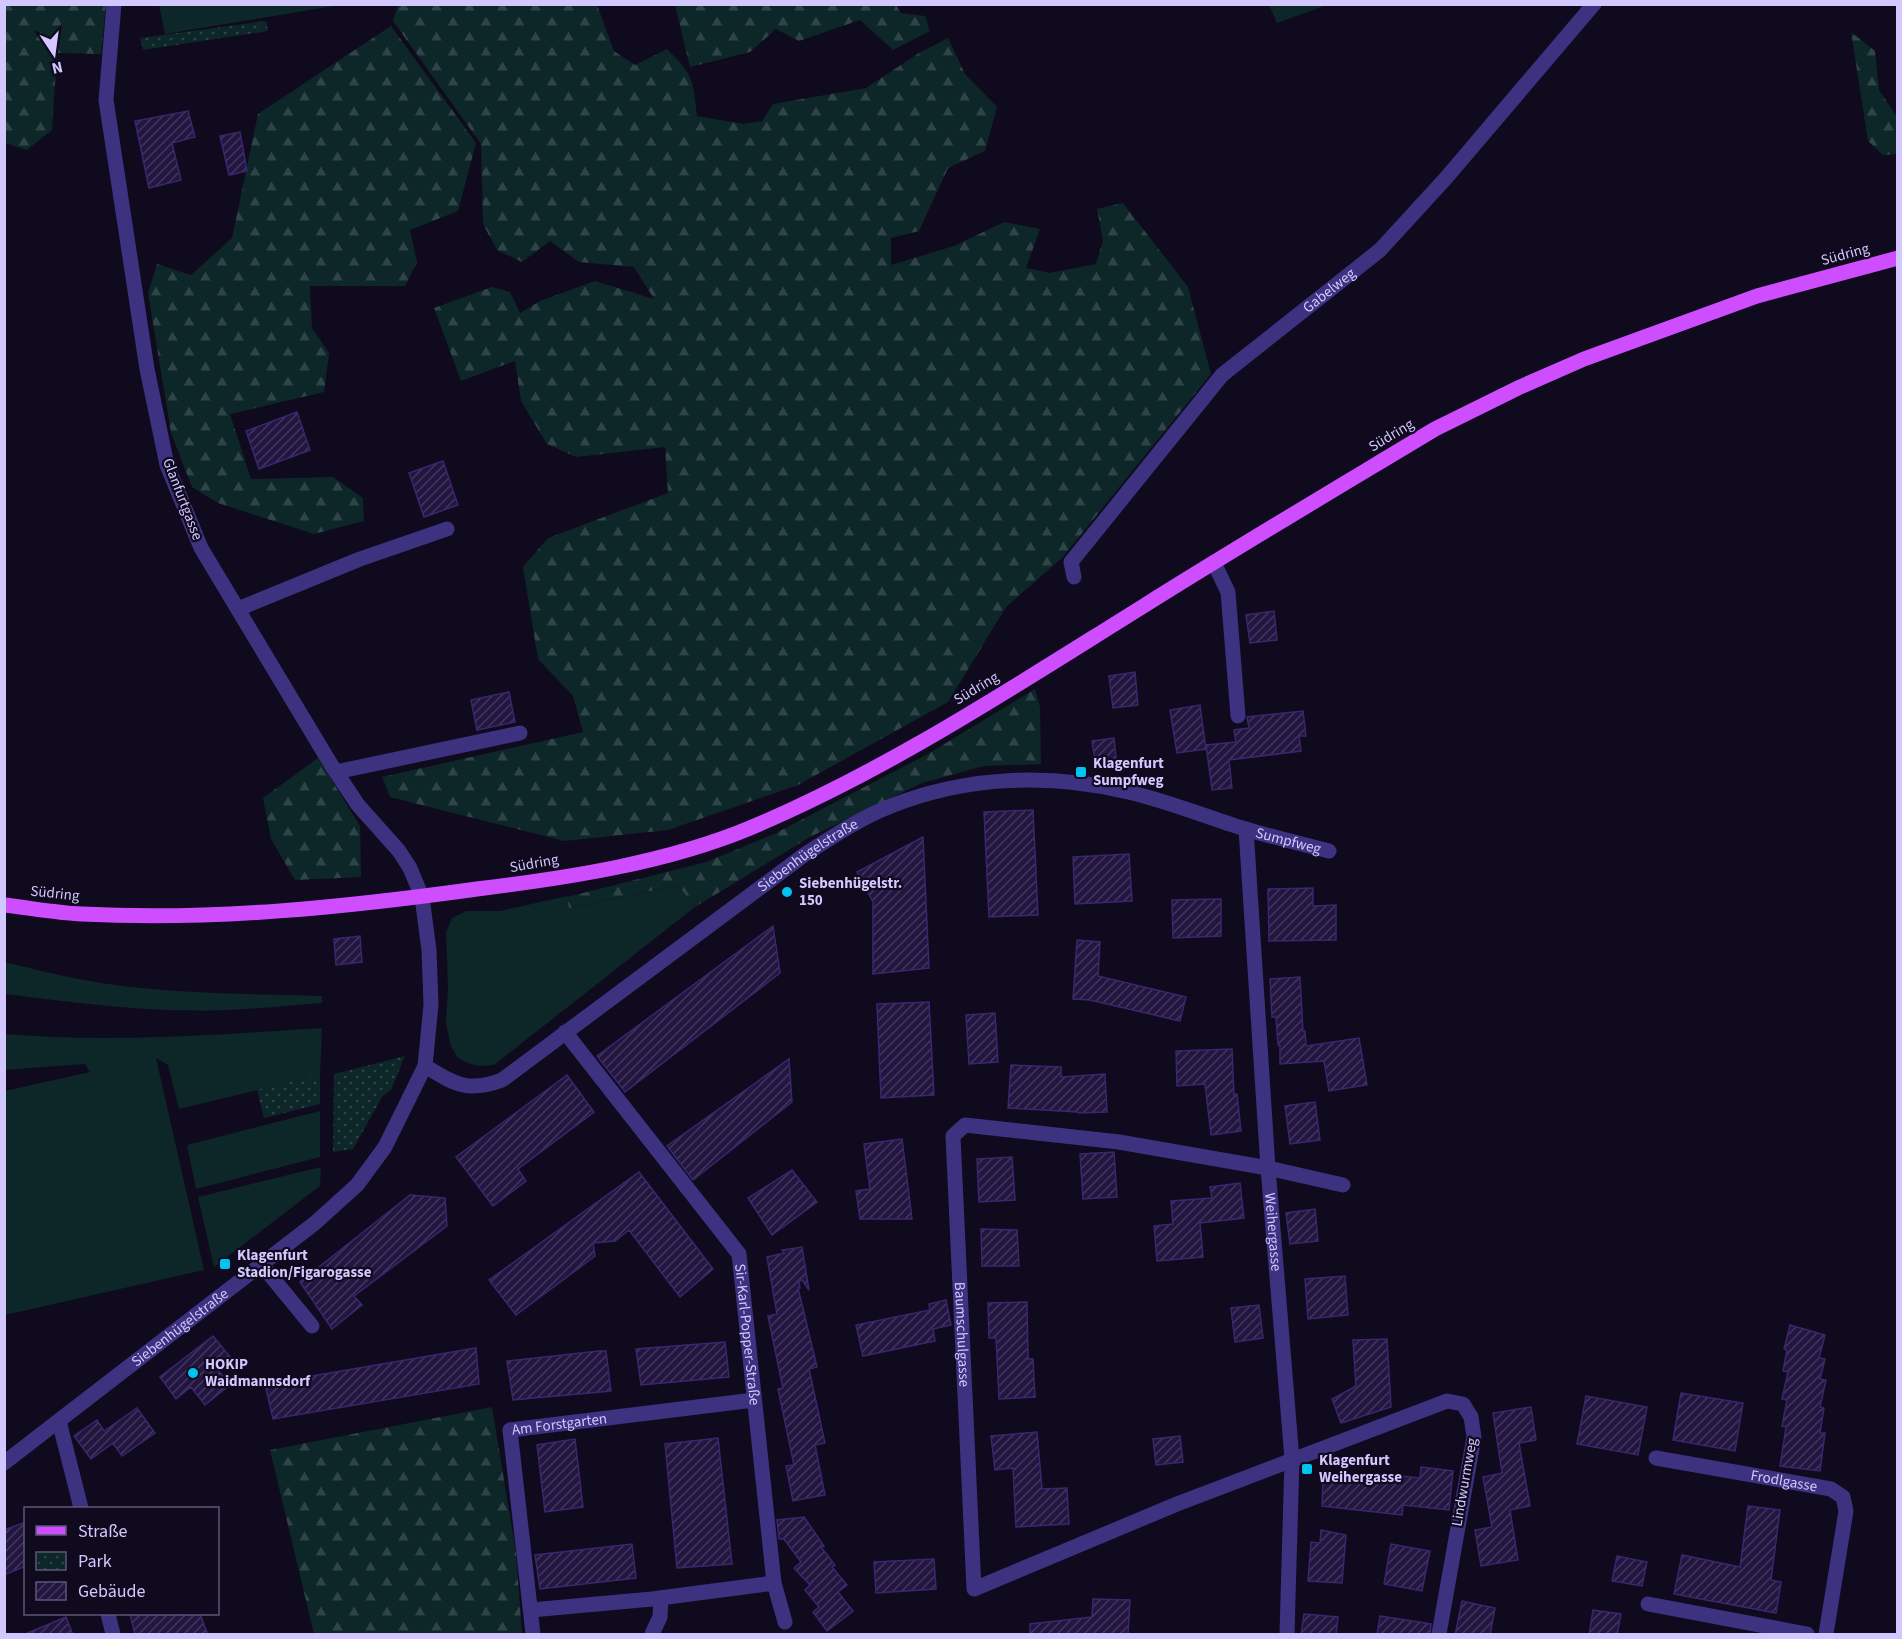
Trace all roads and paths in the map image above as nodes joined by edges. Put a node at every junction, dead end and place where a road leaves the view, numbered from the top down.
1 (114, 4) edge
2 (1594, 4) edge
3 (1898, 258) edge
4 (447, 529) dead end
5 (1214, 563) junction
6 (1074, 577) dead end
7 (238, 609) junction
8 (1238, 716) dead end
9 (520, 733) dead end
10 (336, 772) junction
11 (1246, 829) junction
12 (1329, 851) dead end
13 (422, 897) junction
14 (4, 905) edge
15 (565, 1032) junction
16 (425, 1066) junction
17 (1268, 1168) junction
18 (1342, 1185) dead end
19 (261, 1263) junction
20 (312, 1326) dead end
21 (753, 1400) junction
22 (59, 1421) junction
23 (1656, 1458) dead end
24 (1292, 1459) junction
25 (4, 1463) edge
26 (80, 1507) edge
27 (774, 1583) junction
28 (661, 1598) junction
29 (1648, 1604) dead end
30 (531, 1610) junction
31 (108, 1615) edge
32 (785, 1622) dead end
33 (113, 1635) edge
34 (533, 1635) edge
35 (652, 1635) edge
36 (1287, 1635) edge
37 (1439, 1635) edge
38 (1807, 1635) edge
39 (1826, 1635) edge

1 - 7 street, Glanfurtgasse
2 - 6 street, Gabelweg
3 - 5 main road, Südring
4 - 7 street
5 - 8 street
5 - 13 main road, Südring
7 - 10 street, Glanfurtgasse
9 - 10 street
10 - 13 street, Glanfurtgasse
11 - 12 street, Sumpfweg
11 - 15 street, Siebenhügelstraße
11 - 17 street, Weihergasse
13 - 14 main road, Südring
13 - 16 street, Siebenhügelstraße
15 - 16 street, Siebenhügelstraße
15 - 21 street, Sir-Karl-Popper-Straße
16 - 19 street, Siebenhügelstraße
17 - 18 street, Baumschulgasse
17 - 24 street, Weihergasse
17 - 24 street, Baumschulgasse
19 - 20 street
19 - 22 street, Siebenhügelstraße
21 - 27 street, Sir-Karl-Popper-Straße
21 - 30 street, Am Forstgarten
22 - 25 street, Siebenhügelstraße
22 - 26 street
23 - 39 street, Frodlgasse
24 - 36 street, Weihergasse
24 - 37 street, Lindwurmweg
27 - 28 street
27 - 32 street, Sir-Karl-Popper-Straße
28 - 30 street
28 - 35 street
29 - 38 street
30 - 34 street, Am Forstgarten
31 - 33 street

